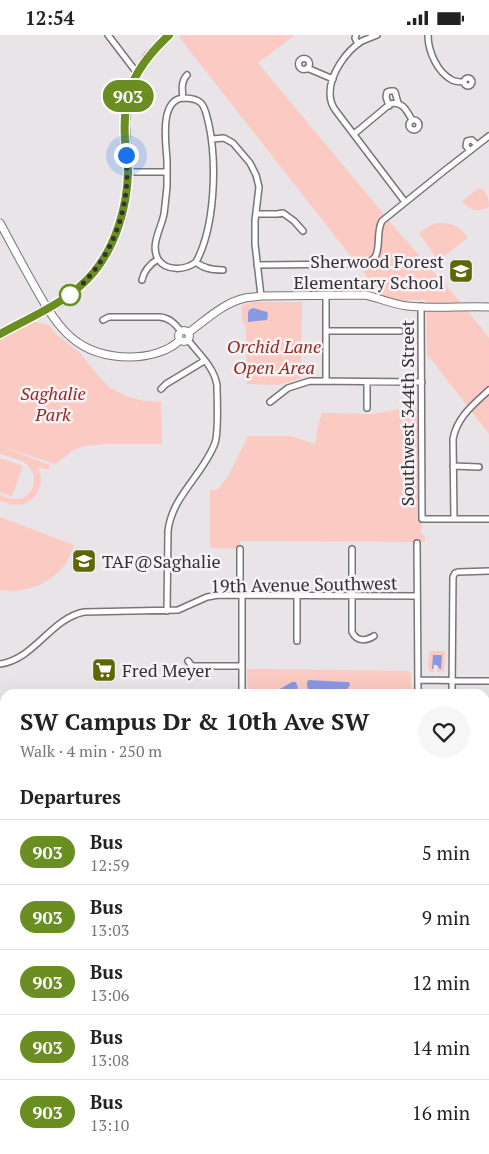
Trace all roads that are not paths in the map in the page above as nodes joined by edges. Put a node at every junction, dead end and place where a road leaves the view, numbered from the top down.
1 (108, 35) edge
2 (169, 35) edge
3 (356, 35) edge
4 (377, 35) edge
5 (428, 35) edge
6 (365, 37) edge
7 (358, 44) junction
8 (307, 69) dead end
9 (137, 73) junction
10 (187, 75) dead end
11 (333, 79) junction
12 (464, 82) dead end
13 (183, 99) junction
14 (398, 103) junction
15 (388, 106) junction
16 (412, 120) dead end
17 (354, 134) junction
18 (489, 136) edge
19 (212, 139) junction
20 (477, 145) junction
21 (470, 151) junction
22 (128, 172) junction
23 (167, 172) junction
24 (406, 202) junction
25 (256, 214) junction
26 (0, 223) edge
27 (303, 231) dead end
28 (158, 259) junction
29 (196, 262) junction
30 (257, 265) junction
31 (223, 270) dead end
32 (142, 280) dead end
33 (261, 296) junction
34 (326, 296) junction
35 (422, 306) junction
36 (489, 307) edge
37 (47, 309) junction
38 (103, 319) dead end
39 (326, 331) junction
40 (400, 331) dead end
41 (0, 334) edge
42 (186, 335) junction
43 (204, 361) junction
44 (326, 381) junction
45 (367, 382) junction
46 (422, 382) junction
47 (161, 389) dead end
48 (489, 390) edge
49 (270, 402) dead end
50 (367, 408) dead end
51 (453, 466) junction
52 (479, 467) dead end
53 (454, 519) junction
54 (489, 519) edge
55 (417, 543) dead end
56 (240, 549) dead end
57 (352, 549) dead end
58 (489, 571) edge
59 (242, 595) junction
60 (297, 596) junction
61 (352, 596) junction
62 (418, 596) junction
63 (167, 611) junction
64 (374, 637) dead end
65 (297, 641) dead end
66 (188, 661) dead end
67 (0, 664) edge
68 (242, 666) junction
69 (418, 681) junction
70 (452, 681) junction
71 (489, 681) edge
72 (242, 689) edge
73 (418, 689) edge
74 (452, 689) edge

1 - 9 street
2 - 9 main road
3 - 7 street
4 - 6 street
5 - 12 street
6 - 7 street
7 - 11 street
8 - 11 street
9 - 22 main road
10 - 13 street
11 - 17 street
13 - 19 street
13 - 23 street
14 - 15 street
14 - 15 street
14 - 16 street
15 - 17 street
17 - 24 street
18 - 20 street
19 - 25 street
19 - 29 street
20 - 21 street
20 - 21 street
21 - 24 street
22 - 23 street
22 - 37 main road
23 - 28 street
24 - 30 street
25 - 27 street
25 - 30 street
26 - 37 street
28 - 29 street
28 - 32 street
29 - 31 street
30 - 33 street
33 - 34 street
33 - 42 street
34 - 35 street
34 - 39 street
35 - 36 street
35 - 46 street, Southwest 344th Street
37 - 41 main road
37 - 42 street
38 - 42 street
39 - 40 street
39 - 44 street
42 - 43 street
43 - 47 street
43 - 63 street
44 - 45 street
44 - 49 street
45 - 46 street
45 - 50 street
46 - 53 street, Southwest 344th Street
48 - 51 street
51 - 52 street
51 - 53 street
53 - 54 street
55 - 62 street
56 - 59 street
57 - 61 street
58 - 70 street
59 - 60 street, 19th Avenue Southwest
59 - 63 street, 19th Avenue Southwest
59 - 68 street
60 - 61 street, 19th Avenue Southwest
60 - 65 street
61 - 62 street, 19th Avenue Southwest
61 - 64 street
62 - 69 street
63 - 67 street, 19th Avenue Southwest
66 - 68 street
68 - 72 street
69 - 70 street
69 - 73 street
70 - 71 street
70 - 74 street

